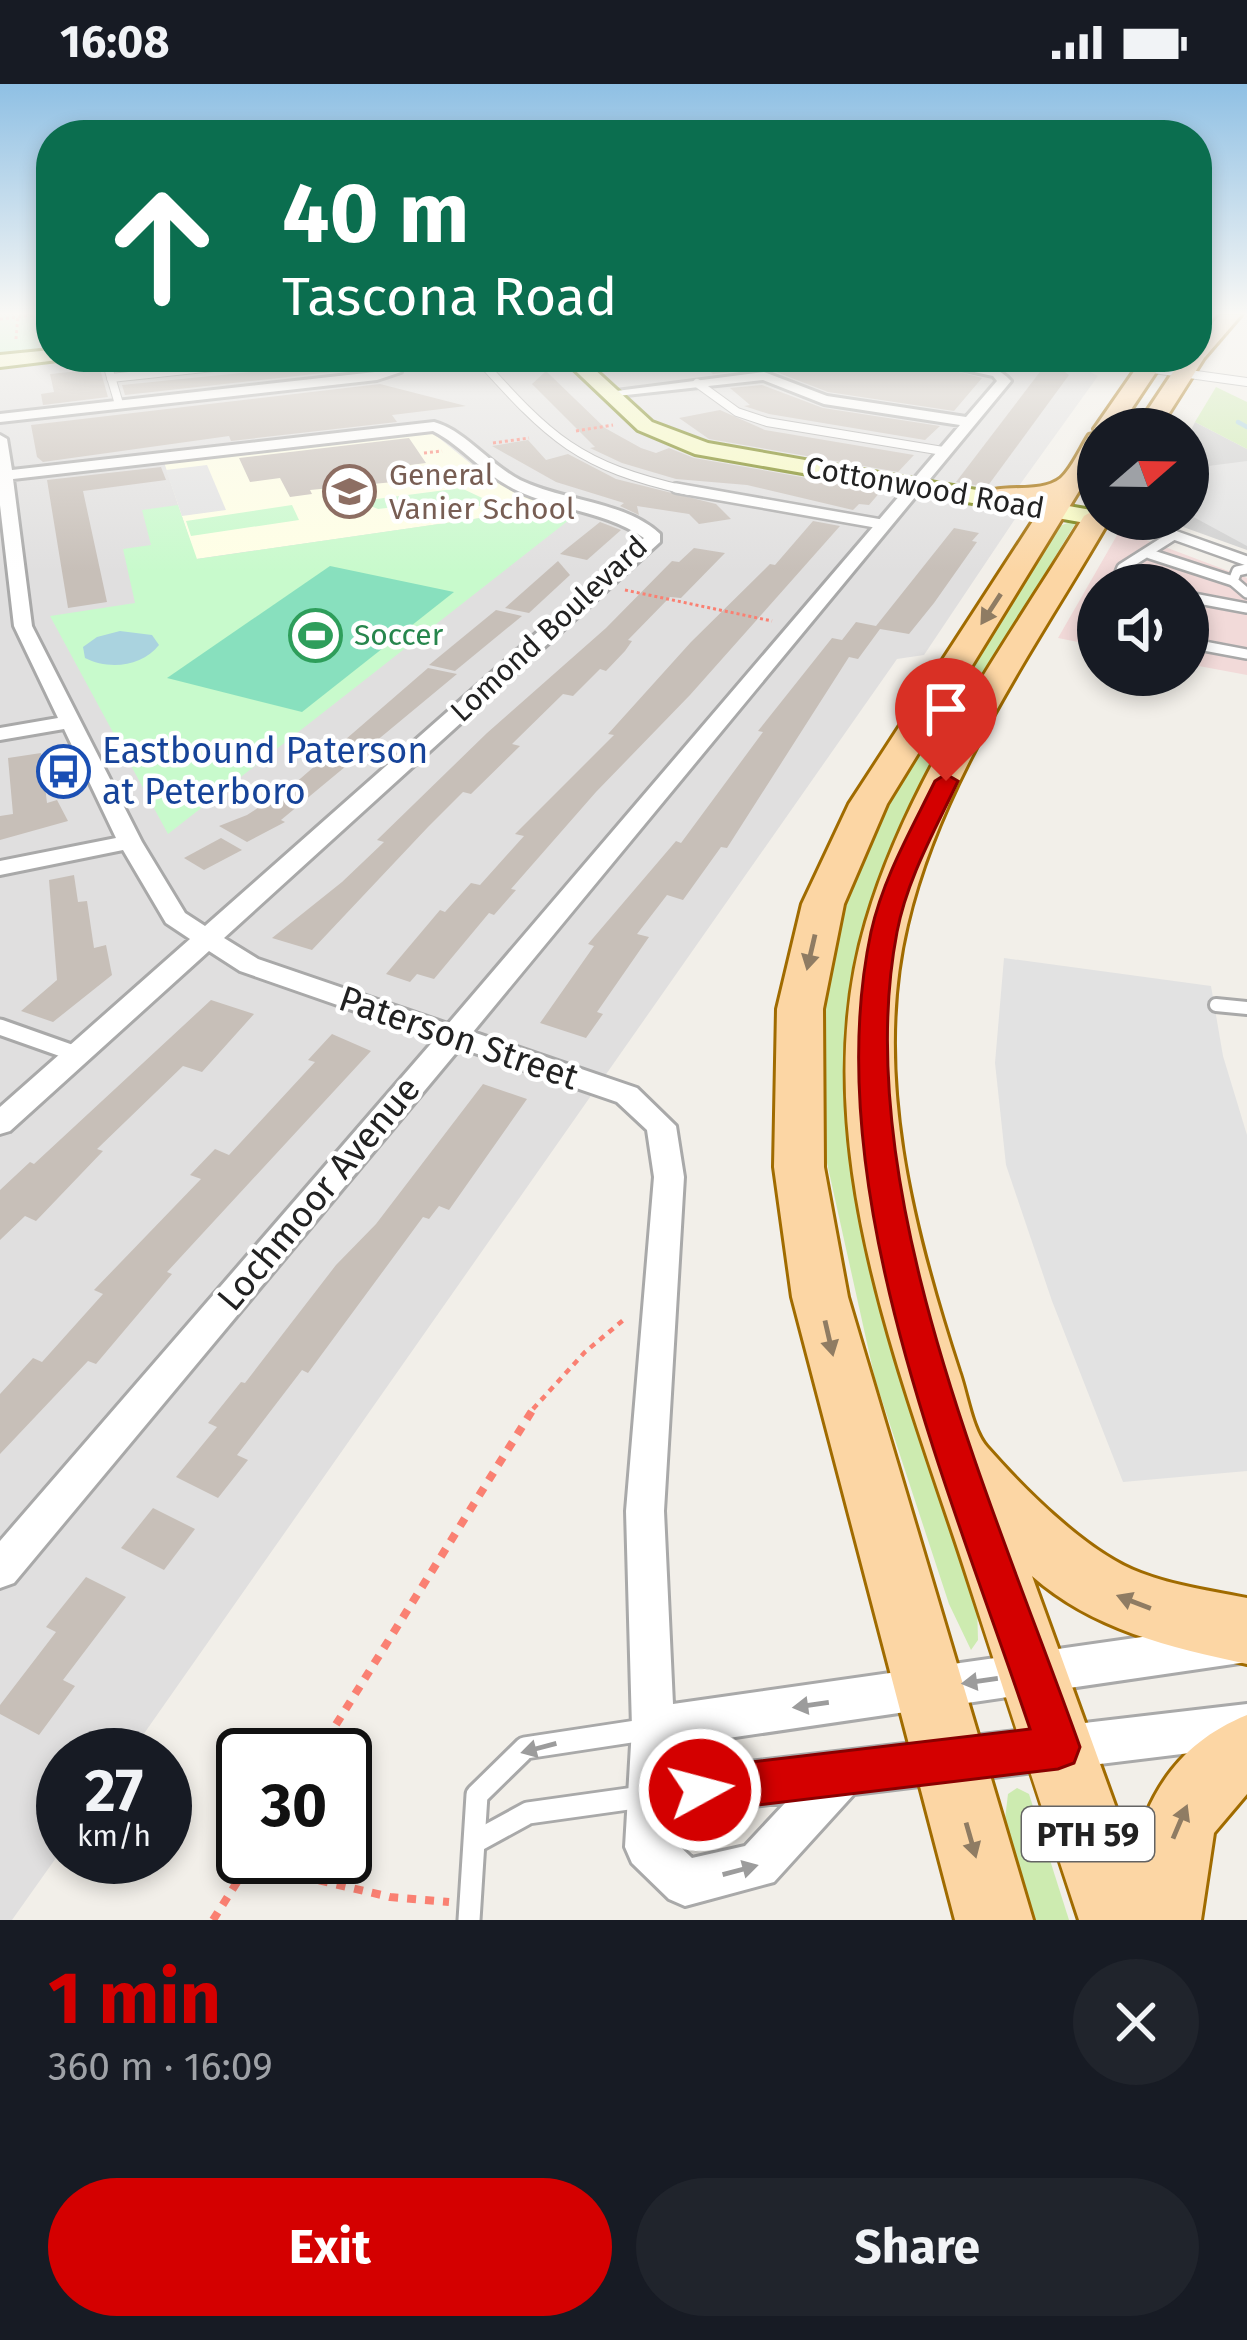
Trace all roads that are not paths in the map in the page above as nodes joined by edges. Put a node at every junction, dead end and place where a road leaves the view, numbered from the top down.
1 (118, 401) edge
2 (150, 401) edge
3 (519, 401) edge
4 (617, 401) edge
5 (720, 401) edge
6 (828, 401) edge
7 (985, 401) edge
8 (119, 404) junction
9 (0, 418) edge
10 (968, 422) junction
11 (0, 439) edge
12 (944, 451) junction
13 (2, 476) edge
14 (914, 486) junction
15 (988, 499) junction
16 (1077, 512) edge
17 (1077, 513) edge
18 (1077, 517) edge
19 (1077, 519) edge
20 (881, 524) junction
21 (1168, 540) edge
22 (1186, 540) edge
23 (6, 545) edge
24 (1150, 554) junction
25 (1130, 564) edge
26 (1247, 565) edge
27 (1233, 581) junction
28 (1247, 593) edge
29 (1209, 601) edge
30 (1247, 608) edge
31 (12, 628) edge
32 (1209, 646) edge
33 (1247, 654) edge
34 (69, 722) junction
35 (0, 734) edge
36 (130, 842) junction
37 (0, 868) edge
38 (206, 938) junction
39 (1216, 1005) dead end
40 (1247, 1008) edge
41 (0, 1027) edge
42 (453, 1033) junction
43 (80, 1054) junction
44 (0, 1124) edge
45 (959, 1459) junction
46 (0, 1570) edge
47 (1247, 1631) edge
48 (1247, 1642) edge
49 (1033, 1673) junction
50 (927, 1689) junction
51 (1247, 1725) edge
52 (653, 1728) junction
53 (1058, 1747) junction
54 (1247, 1751) edge
55 (949, 1760) junction
56 (843, 1773) junction
57 (652, 1796) junction
58 (476, 1842) junction
59 (470, 1912) edge
60 (994, 1920) edge
61 (1118, 1920) edge
62 (1162, 1920) edge

1 - 8 lane
2 - 8 street
3 - 20 lane
4 - 14 street, Cottonwood Road
5 - 12 lane
6 - 10 street
7 - 10 street, Lochmoor Avenue
8 - 9 street
10 - 12 street, Lochmoor Avenue
11 - 13 street, Paterson Street
12 - 14 street, Lochmoor Avenue
13 - 23 street, Paterson Street
13 - 38 street, Lomond Boulevard
14 - 15 street, Cottonwood Road
14 - 20 street, Lochmoor Avenue
15 - 16 main road
15 - 17 main road
18 -> 50 main road, PTH 59
19 - 45 main road, PTH 59
20 - 42 street, Lochmoor Avenue
21 - 24 lane
22 - 26 lane
23 - 31 street, Paterson Street
24 - 25 lane
24 - 27 lane
26 - 27 lane
27 - 28 lane
29 - 30 lane
31 - 34 street, Paterson Street
32 - 33 lane
34 - 35 street
34 - 36 street, Paterson Street
36 - 37 street
36 - 38 street, Paterson Street
38 - 42 street, Paterson Street
38 - 43 street, Lomond Boulevard
39 - 40 lane
41 - 43 lane
42 - 46 street, Lochmoor Avenue
42 - 52 street, Paterson Street
43 - 44 street, Lomond Boulevard
47 -> 45 main road
45 - 49 main road, PTH 59
48 - 49 street
49 -> 50 street
49 - 53 main road, PTH 59
50 -> 52 street
50 - 55 main road, PTH 59
51 - 53 street
52 - 57 street, Paterson Street
52 -> 58 lane
53 - 55 street
53 - 61 main road, PTH 59
62 -> 54 main road
55 - 56 street
55 -> 60 main road, PTH 59
56 - 57 street
57 -> 56 street, Paterson Street
57 - 58 lane
58 - 59 lane

